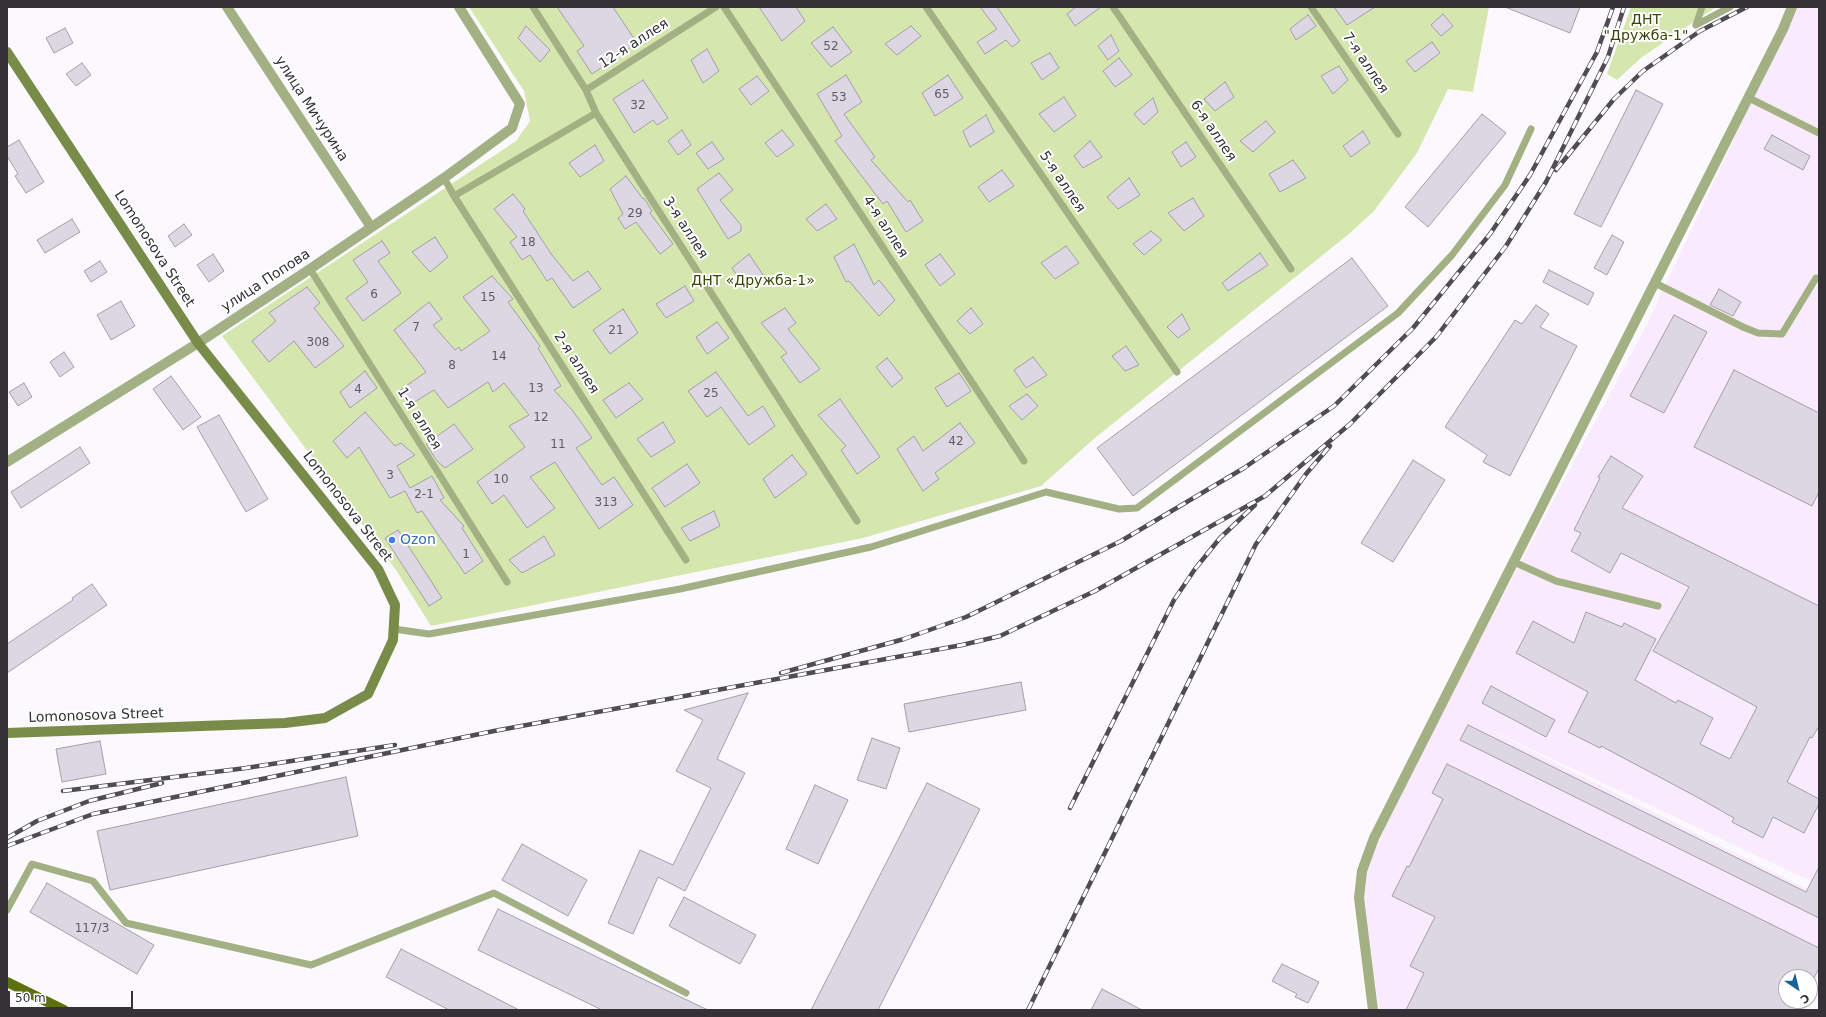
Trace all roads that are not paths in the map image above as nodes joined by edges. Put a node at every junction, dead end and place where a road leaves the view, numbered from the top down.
1 (227, 7) edge
2 (458, 7) edge
3 (533, 7) edge
4 (716, 7) edge
5 (724, 7) edge
6 (926, 7) edge
7 (1113, 7) edge
8 (1311, 7) edge
9 (1702, 7) edge
10 (1730, 7) edge
11 (1792, 7) edge
12 (7, 52) edge
13 (586, 90) junction
14 (1748, 98) junction
15 (596, 113) junction
16 (1531, 128) dead end
17 (1819, 133) edge
18 (1398, 134) dead end
19 (444, 178) junction
20 (454, 196) junction
21 (371, 227) junction
22 (1291, 269) dead end
23 (310, 270) junction
24 (1819, 279) edge
25 (1655, 283) junction
26 (198, 343) junction
27 (1177, 372) dead end
28 (7, 462) edge
29 (1024, 462) dead end
30 (857, 521) dead end
31 (686, 560) dead end
32 (1514, 562) junction
33 (507, 582) dead end
34 (1658, 606) dead end
35 (394, 629) junction
36 (7, 733) edge
37 (7, 910) edge
38 (7, 982) edge
39 (686, 993) dead end
40 (64, 1010) edge
41 (1373, 1010) edge

1 - 21 street, улица Мичурина
2 - 19 street, улица Попова
3 - 13 lane, 3-я аллея
4 - 13 lane, 12-я аллея
5 - 29 lane, 4-я аллея
6 - 27 lane, 5-я аллея
7 - 22 lane, 6-я аллея
8 - 18 lane, 7-я аллея
9 - 10 lane
11 - 14 street
12 - 26 street, Lomonosova Street
13 - 15 lane, 3-я аллея
14 - 17 lane
14 - 25 street
15 - 20 lane
15 - 30 lane, 3-я аллея
16 - 35 lane
19 - 20 lane, 2-я аллея
19 - 21 street, улица Попова
20 - 31 lane, 2-я аллея
21 - 23 street, улица Попова
23 - 26 street, улица Попова
23 - 33 lane, 1-я аллея
24 - 25 lane
25 - 32 street
26 - 28 street, улица Попова
26 - 35 street, Lomonosova Street
32 - 34 lane
32 - 41 street
35 - 36 street, Lomonosova Street
37 - 39 lane
38 - 40 main road

